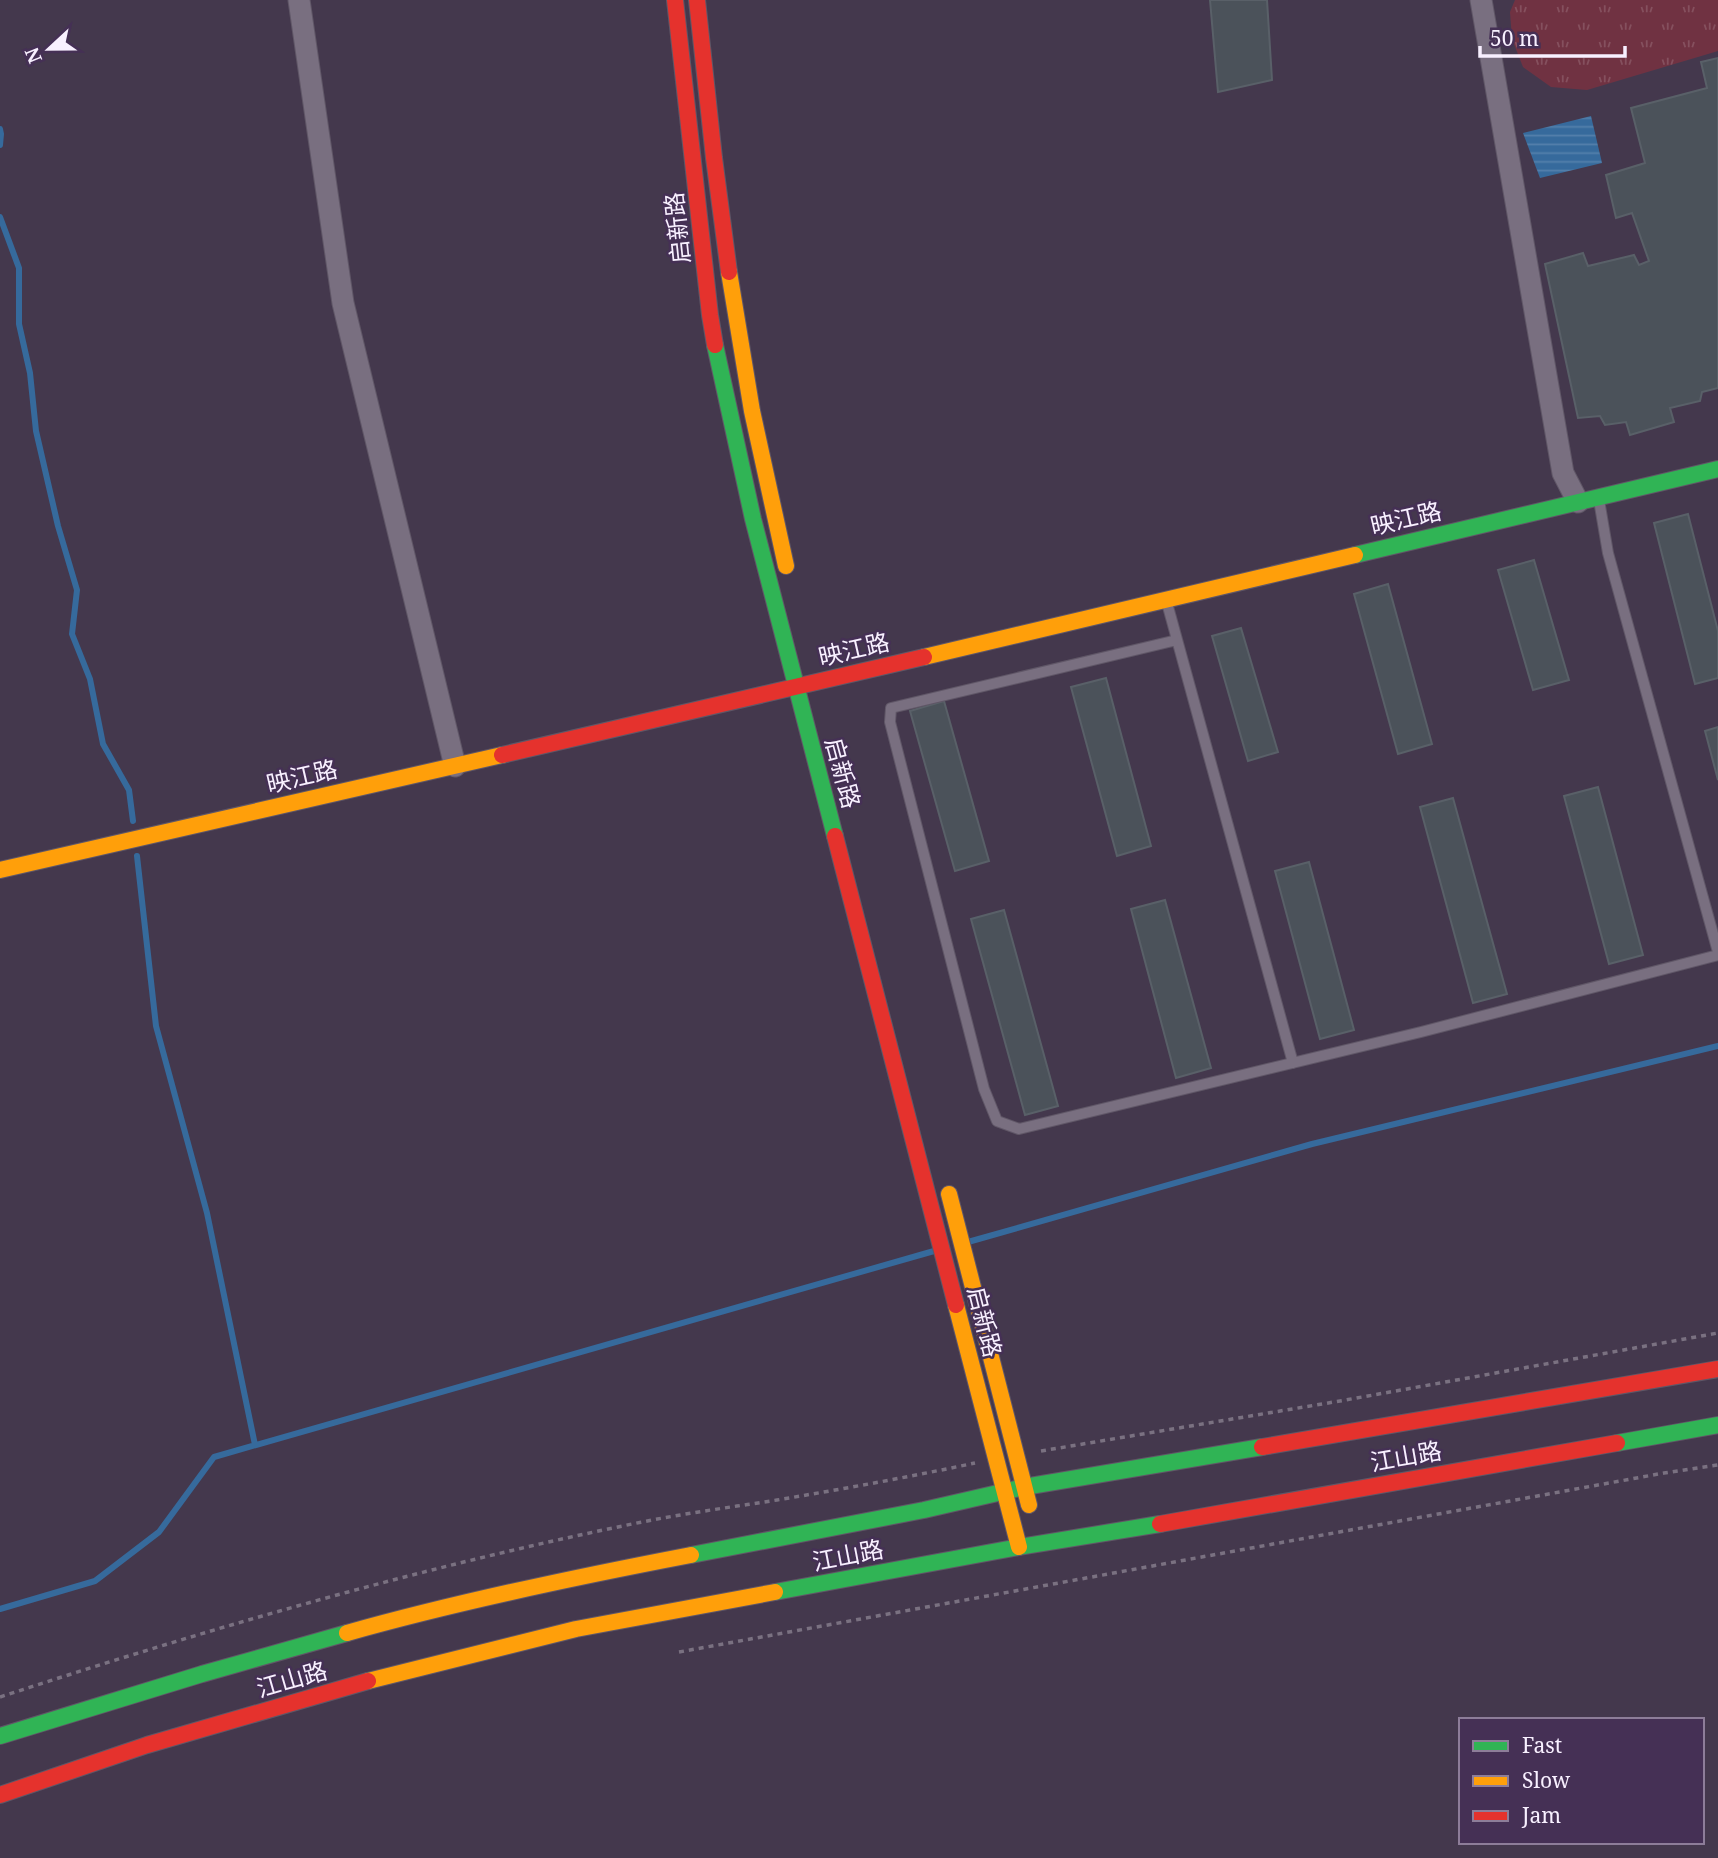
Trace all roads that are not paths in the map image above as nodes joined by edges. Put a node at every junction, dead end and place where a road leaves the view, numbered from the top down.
1 (299, 0) edge
2 (675, 0) edge
3 (697, 0) edge
4 (1481, 0) edge
5 (1718, 469) edge
6 (1588, 500) junction
7 (790, 581) dead end
8 (1166, 599) junction
9 (1177, 640) junction
10 (796, 687) junction
11 (455, 766) junction
12 (0, 870) edge
13 (1718, 953) edge
14 (1293, 1063) junction
15 (948, 1190) dead end
16 (1718, 1369) edge
17 (1718, 1425) edge
18 (1024, 1487) junction
19 (1004, 1492) junction
20 (1036, 1533) junction
21 (1019, 1547) junction
22 (0, 1736) edge
23 (0, 1795) edge

1 - 11 street
2 - 10 street, 启新路
3 - 7 street, 启新路
4 - 6 street
5 - 6 street, 映江路
6 - 8 street, 映江路
6 - 13 lane
8 - 9 lane
8 - 10 street, 映江路
9 - 14 lane
9 - 14 lane
10 - 11 street, 映江路
10 - 19 street, 启新路
11 - 12 street, 映江路
13 - 14 lane
15 - 18 street, 启新路
16 - 18 street, 江山路
17 - 20 street, 江山路
18 - 19 street, 江山路
18 - 20 street, 启新路
19 - 21 street, 启新路
19 - 22 street, 江山路
20 - 21 street, 江山路
21 - 23 street, 江山路

